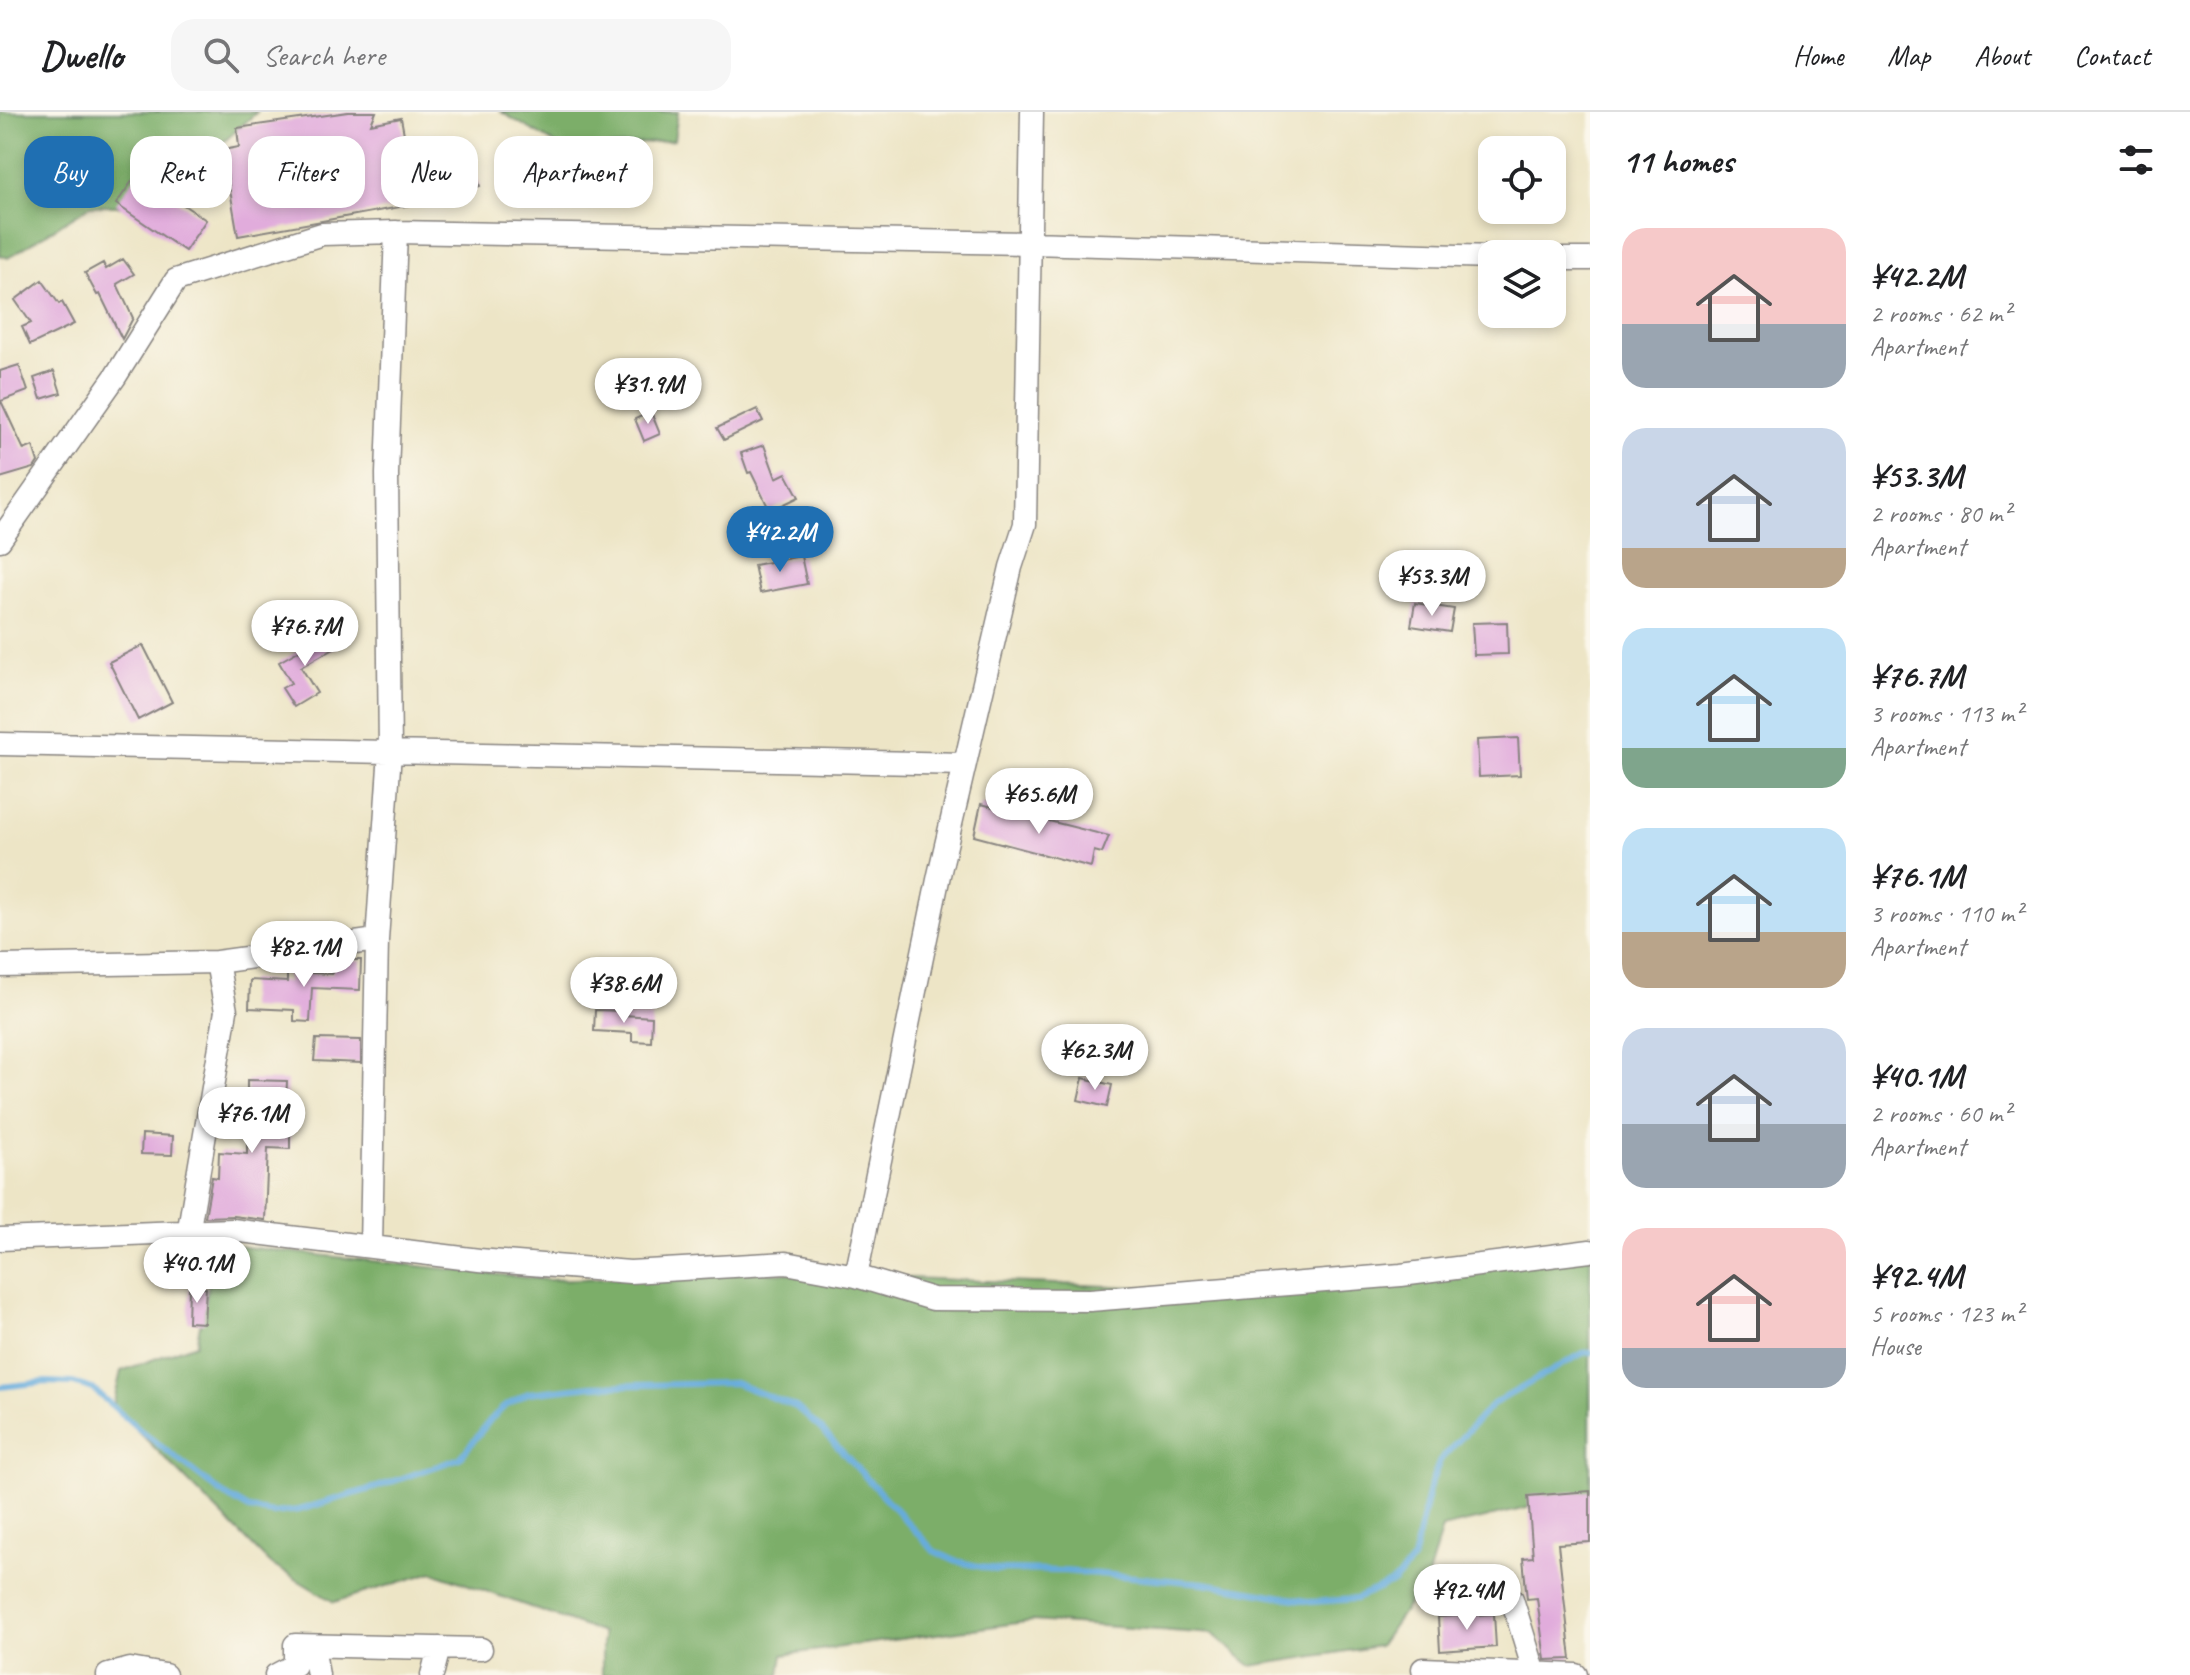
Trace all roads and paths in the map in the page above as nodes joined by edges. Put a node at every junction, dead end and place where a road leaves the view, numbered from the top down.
1 (1032, 112) edge
2 (396, 232) junction
3 (1031, 243) junction
4 (1478, 257) edge
5 (1566, 259) edge
6 (1590, 259) edge
7 (0, 540) edge
8 (0, 744) edge
9 (390, 752) junction
10 (965, 764) junction
11 (377, 940) junction
12 (217, 962) junction
13 (0, 966) edge
14 (188, 1234) junction
15 (0, 1239) edge
16 (371, 1247) junction
17 (1590, 1251) edge
18 (856, 1276) junction
19 (1512, 1599) dead end
20 (313, 1646) junction
21 (439, 1648) junction
22 (481, 1649) dead end
23 (1423, 1669) dead end
24 (1535, 1674) edge
25 (108, 1675) edge
26 (165, 1675) edge
27 (276, 1675) edge
28 (318, 1675) edge
29 (432, 1675) edge
30 (1576, 1675) edge

1 - 3 street
2 - 3 street
2 - 7 street
2 - 9 street
3 - 4 street
3 - 10 street
5 - 6 street
8 - 9 street
9 - 10 street
9 - 11 street
10 - 18 street
11 - 12 street
11 - 16 street
12 - 13 street
12 - 14 street
14 - 15 street
14 - 16 street
16 - 18 street
17 - 18 street
19 - 24 street
20 - 21 street
20 - 27 street
20 - 28 street
21 - 22 street
21 - 29 street
23 - 24 street
24 - 30 street
25 - 26 street

